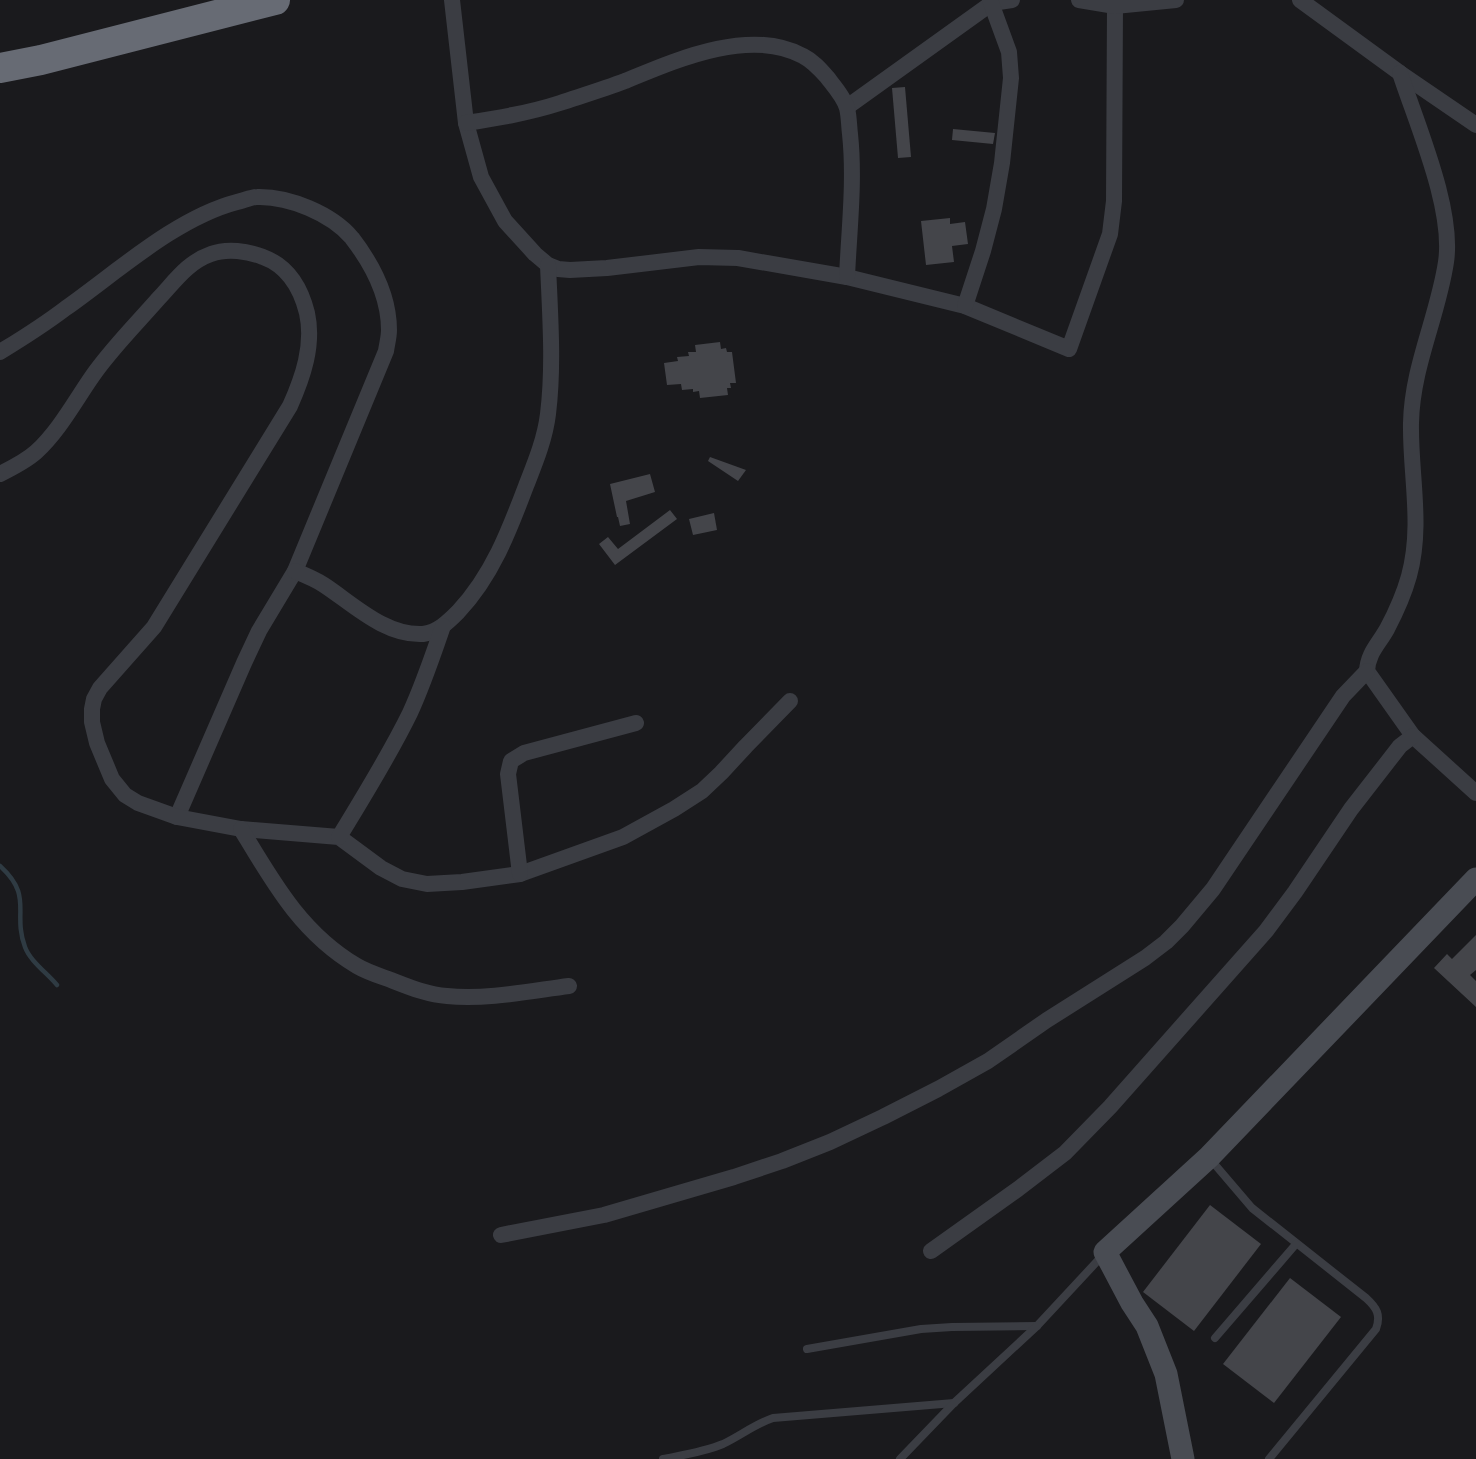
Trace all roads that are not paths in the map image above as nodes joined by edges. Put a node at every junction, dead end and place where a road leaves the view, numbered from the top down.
1 (202, 0) edge
2 (275, 0) edge
3 (452, 0) edge
4 (1012, 0) edge
5 (1079, 0) edge
6 (1176, 0) edge
7 (1300, 0) edge
8 (990, 2) edge
9 (1115, 6) junction
10 (0, 51) edge
11 (0, 68) edge
12 (1400, 73) junction
13 (847, 107) junction
14 (466, 123) junction
15 (1476, 125) edge
16 (548, 265) junction
17 (847, 277) junction
18 (965, 306) junction
19 (0, 352) edge
20 (0, 474) edge
21 (295, 571) junction
22 (443, 626) junction
23 (1367, 671) junction
24 (790, 701) dead end
25 (636, 723) dead end
26 (1413, 736) junction
27 (1476, 793) edge
28 (177, 817) junction
29 (241, 829) junction
30 (339, 837) junction
31 (520, 874) junction
32 (1476, 879) edge
33 (569, 986) dead end
34 (1209, 1157) junction
35 (501, 1235) dead end
36 (1296, 1244) junction
37 (931, 1251) dead end
38 (1105, 1252) junction
39 (1037, 1326) junction
40 (1215, 1338) dead end
41 (807, 1349) dead end
42 (954, 1403) junction
43 (663, 1459) edge
44 (900, 1459) edge
45 (1183, 1459) edge
46 (1269, 1459) edge

1 - 10 highway
2 - 11 highway
3 - 14 street
4 - 8 street
5 - 9 street
6 - 9 street
7 - 12 street
8 - 13 street
8 - 18 street
9 - 18 street
12 - 15 street
12 - 23 street
13 - 14 street
13 - 17 street
14 - 16 street
16 - 17 street
16 - 22 street
17 - 18 street
19 - 21 street
20 - 28 street
21 - 22 street
21 - 28 street
22 - 30 street
23 - 26 street
23 - 35 street
24 - 31 street
25 - 31 street
26 - 27 street
26 - 37 street
28 - 29 street
29 - 30 street
29 - 33 street
30 - 31 street
32 - 34 street
34 - 36 lane
34 - 38 street
36 - 40 lane
36 - 46 lane
38 - 39 lane
38 - 45 street
39 - 41 lane
39 - 42 lane
42 - 43 lane
42 - 44 lane

